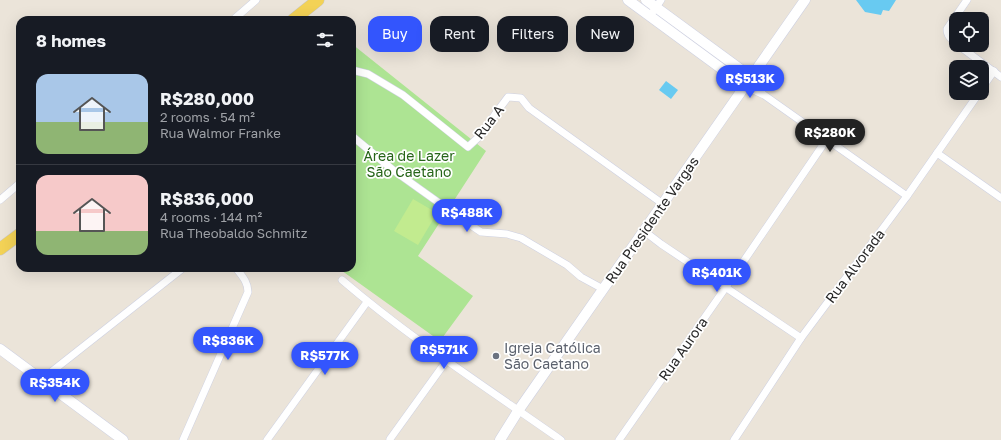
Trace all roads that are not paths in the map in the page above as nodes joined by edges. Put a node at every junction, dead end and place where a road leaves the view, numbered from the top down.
1 (256, 0) edge
2 (318, 0) edge
3 (628, 0) edge
4 (646, 0) edge
5 (805, 0) edge
6 (967, 0) edge
7 (658, 4) edge
8 (959, 12) edge
9 (238, 16) edge
10 (298, 16) edge
11 (650, 16) junction
12 (949, 27) edge
13 (949, 37) edge
14 (968, 52) edge
15 (356, 71) edge
16 (994, 71) junction
17 (1001, 77) edge
18 (989, 78) edge
19 (748, 82) junction
20 (974, 100) edge
21 (356, 139) edge
22 (827, 139) junction
23 (937, 153) junction
24 (16, 186) edge
25 (907, 196) junction
26 (1001, 198) edge
27 (0, 200) edge
28 (663, 204) junction
29 (644, 231) junction
30 (16, 237) edge
31 (0, 249) edge
32 (178, 272) edge
33 (239, 272) edge
34 (342, 280) dead end
35 (726, 288) junction
36 (604, 289) junction
37 (367, 302) junction
38 (801, 338) junction
39 (0, 349) edge
40 (447, 360) junction
41 (41, 380) junction
42 (518, 411) junction
43 (123, 440) edge
44 (183, 440) edge
45 (267, 440) edge
46 (390, 440) edge
47 (500, 440) edge
48 (561, 440) edge
49 (619, 440) edge
50 (734, 440) edge

1 - 9 street
2 - 10 main road
3 - 11 main road
4 - 7 main road
5 - 19 main road, Rua Presidente Vargas
6 - 8 street
7 - 11 street
7 - 19 main road
11 - 19 main road
12 - 13 street
14 - 16 street
15 - 28 street, Rua A
16 - 17 street
16 - 18 street
19 - 22 street
19 - 28 main road, Rua Presidente Vargas
20 - 23 street, Rua Alvorada
21 - 36 street
22 - 25 street
22 - 35 street, Rua Aurora
23 - 25 street, Rua Alvorada
23 - 26 street
24 - 27 street
25 - 38 street, Rua Alvorada
28 - 29 main road, Rua Presidente Vargas
29 - 35 street
29 - 36 main road, Rua Presidente Vargas
30 - 31 main road
32 - 41 street
33 - 44 street
34 - 37 street
35 - 38 street
35 - 49 street, Rua Aurora
36 - 42 main road, Rua Presidente Vargas
37 - 40 street
37 - 45 street
38 - 50 street, Rua Alvorada
39 - 41 main road
40 - 42 street
40 - 46 street
41 - 43 main road
42 - 47 main road, Rua Presidente Vargas
42 - 48 street

